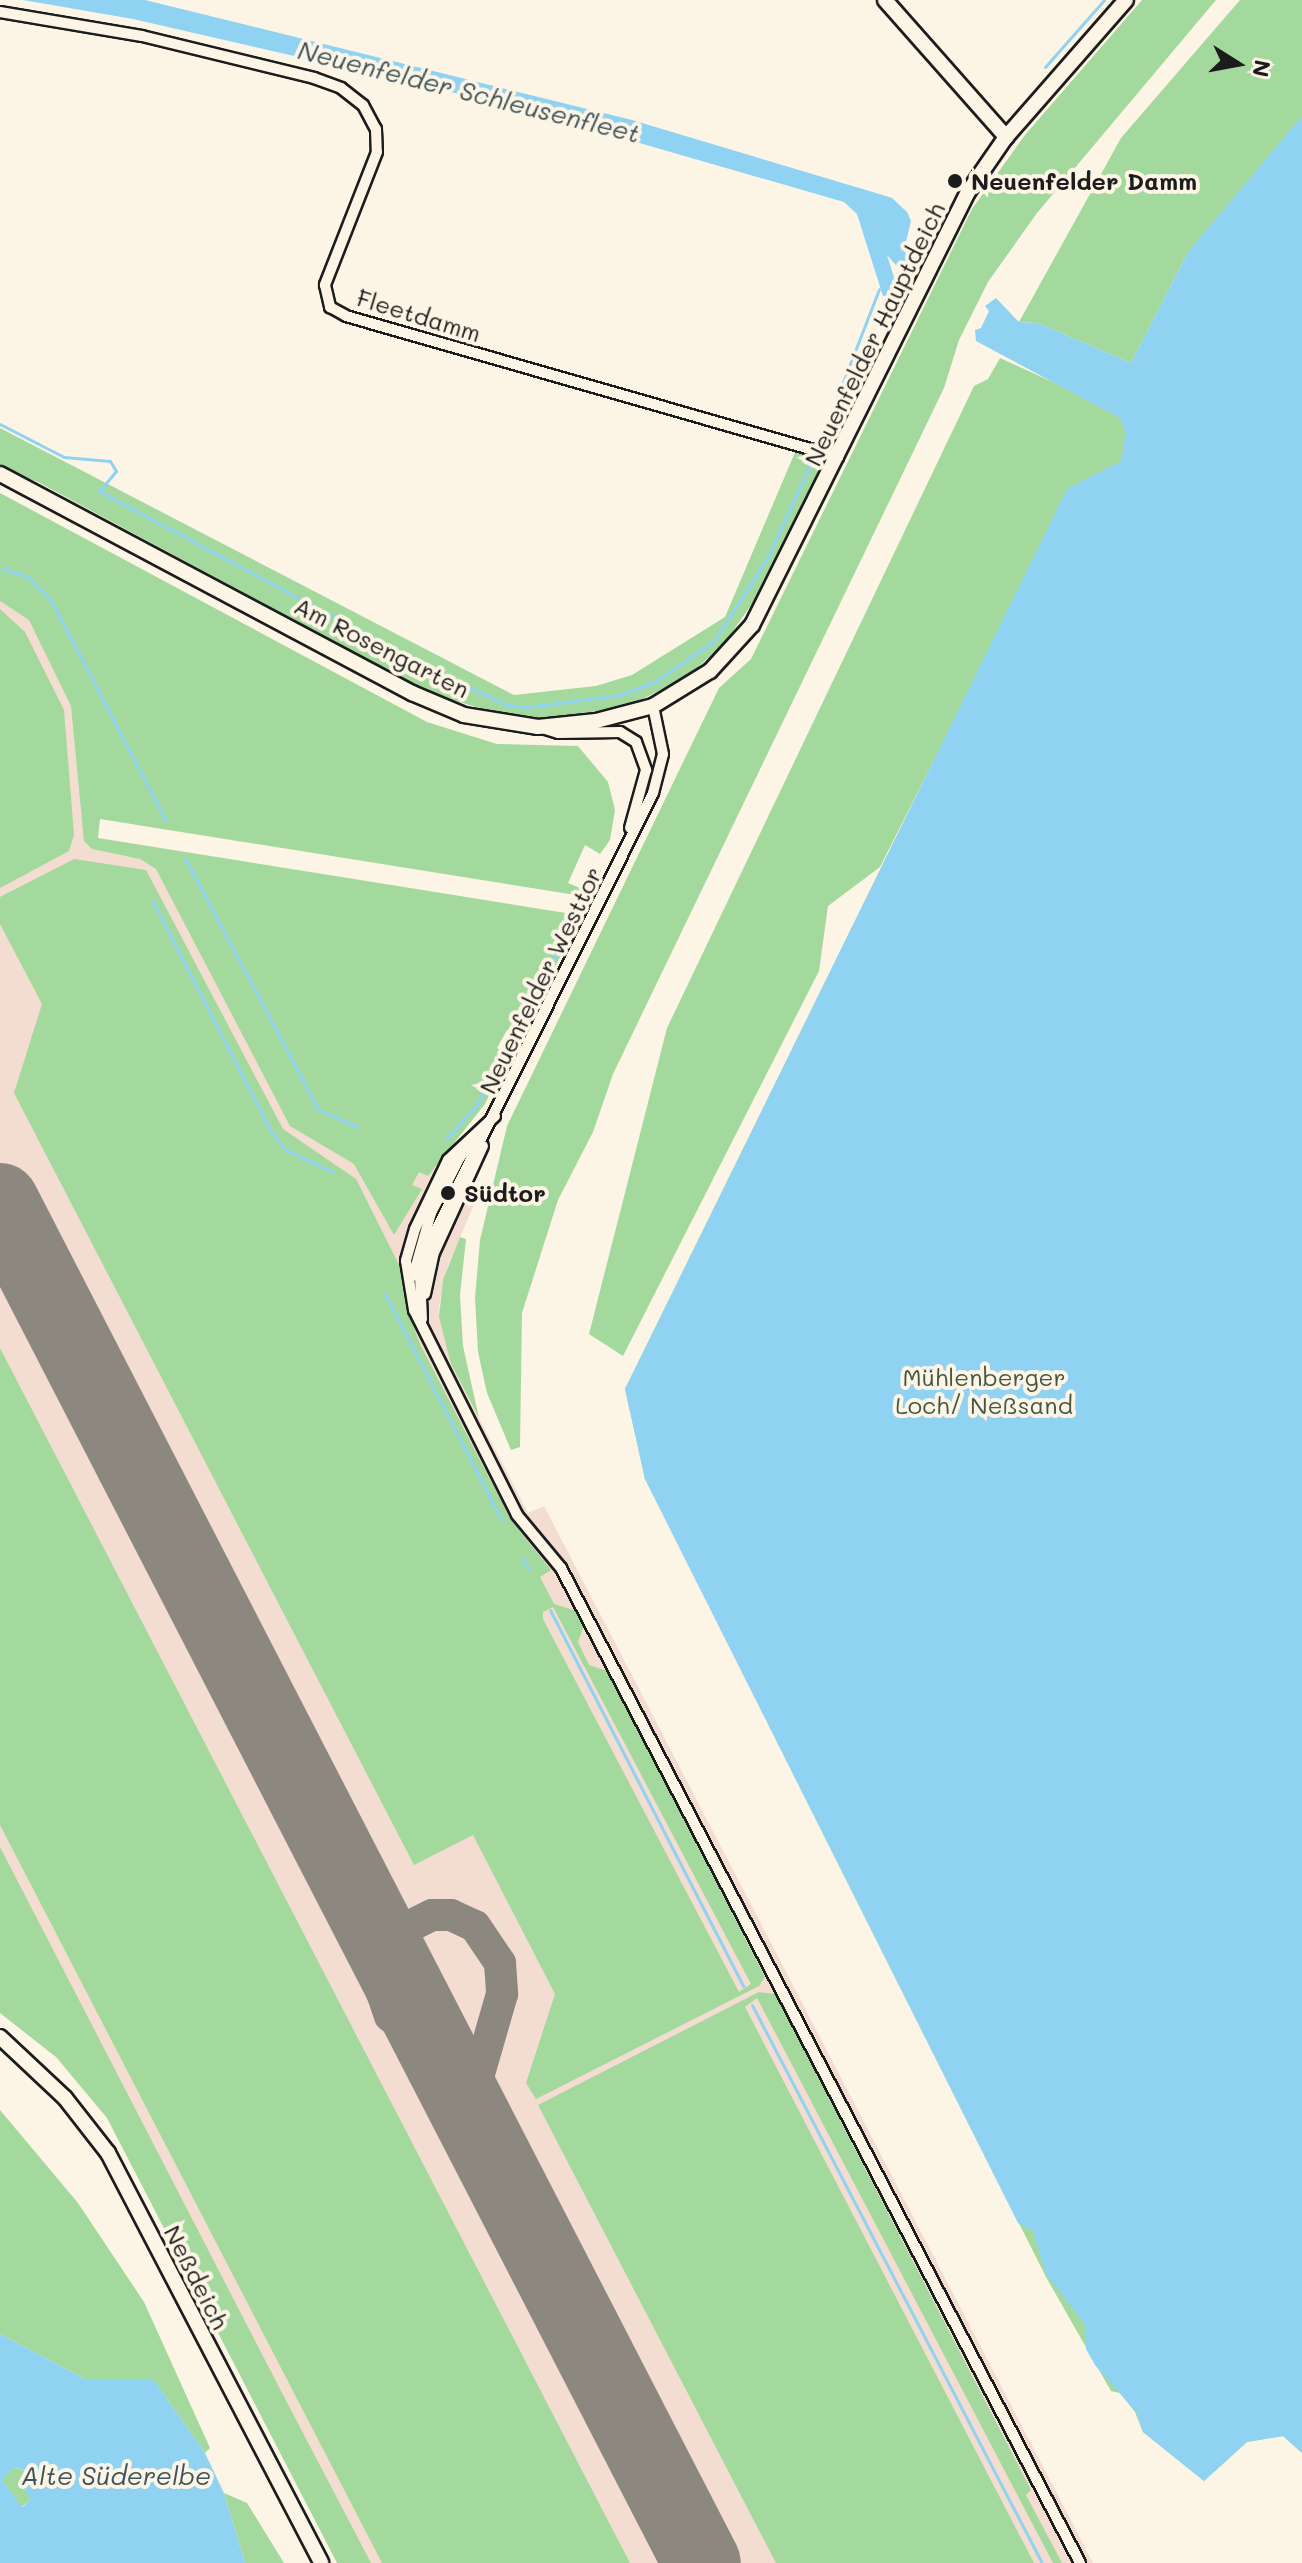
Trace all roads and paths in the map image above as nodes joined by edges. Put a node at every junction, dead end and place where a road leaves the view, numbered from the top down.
1 (885, 0) edge
2 (1126, 0) edge
3 (0, 12) edge
4 (1006, 137) junction
5 (838, 457) junction
6 (0, 474) edge
7 (772, 589) joint
8 (653, 706) junction
9 (538, 727) junction
10 (620, 860) junction
11 (495, 1116) junction
12 (426, 1336) junction
13 (0, 2037) edge
14 (321, 2563) edge
15 (1080, 2563) edge

1 - 4 main road
2 - 4 main road, Neuenfelder Hauptdeich
3 - 5 street, Fleetdamm
4 - 5 main road, Neuenfelder Hauptdeich
5 - 7 main road, Neuenfelder Hauptdeich
6 - 9 main road, Am Rosengarten
7 - 8 main road, Am Rosengarten
8 - 9 main road, Am Rosengarten
8 - 10 street, Neuenfelder Westtor
9 - 10 street, Neuenfelder Westtor
10 - 11 street, Neuenfelder Westtor
11 - 12 street, Neuenfelder Westtor
11 - 12 street, Neuenfelder Westtor
12 - 15 street, Neuenfelder Westtor
13 - 14 main road, Neßdeich

